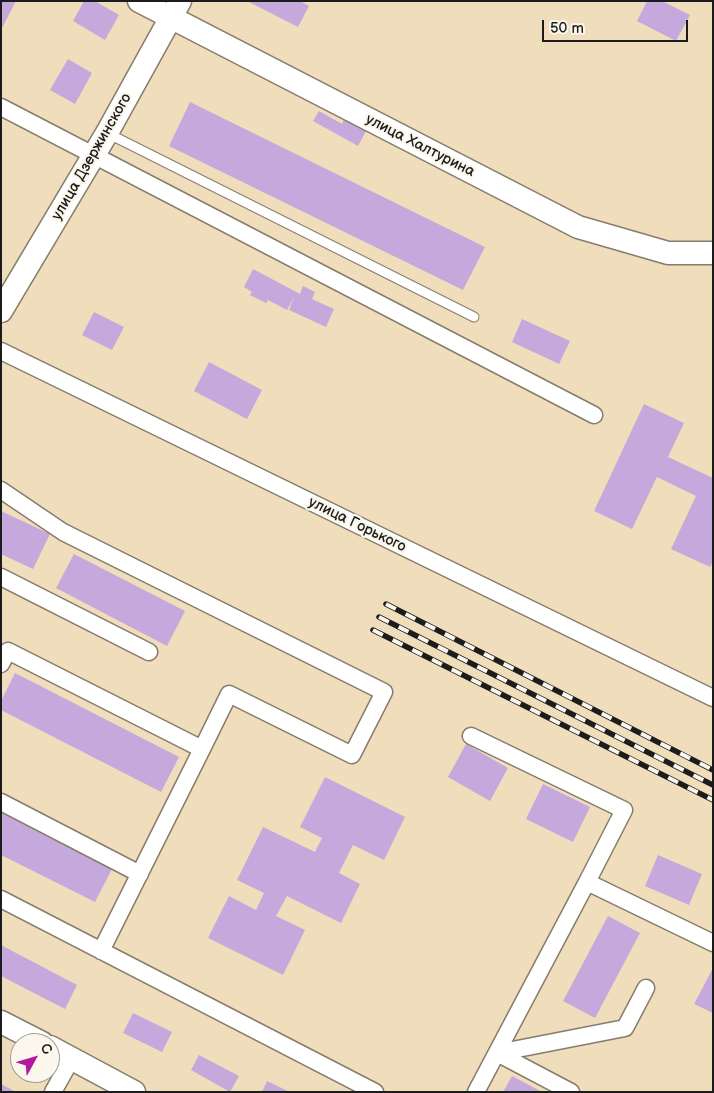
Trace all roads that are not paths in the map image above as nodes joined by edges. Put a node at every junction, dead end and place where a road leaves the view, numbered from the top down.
1 (139, 1) edge
2 (176, 10) edge
3 (1, 107) edge
4 (107, 133) junction
5 (94, 156) junction
6 (713, 253) edge
7 (1, 312) edge
8 (474, 317) dead end
9 (1, 351) edge
10 (594, 415) dead end
11 (1, 490) edge
12 (1, 577) edge
13 (149, 652) dead end
14 (1, 664) edge
15 (713, 698) edge
16 (471, 736) dead end
17 (202, 749) junction
18 (1, 802) edge
19 (140, 874) junction
20 (588, 882) junction
21 (1, 899) edge
22 (713, 943) edge
23 (101, 951) junction
24 (646, 988) dead end
25 (1, 1022) edge
26 (22, 1033) edge
27 (60, 1052) edge
28 (497, 1053) junction
29 (72, 1058) junction
30 (53, 1092) edge
31 (134, 1092) edge
32 (375, 1092) edge
33 (476, 1092) edge
34 (571, 1092) edge

1 - 2 main road, улица Халтурина
2 - 4 main road, улица Дзержинского
2 - 6 main road, улица Халтурина
3 - 5 street
4 - 5 main road, улица Дзержинского
4 - 8 lane
5 - 7 main road, улица Дзержинского
5 - 10 street
9 - 15 street, улица Горького
11 - 17 street
12 - 13 street
14 - 17 street
16 - 20 street
17 - 19 street
18 - 19 street
19 - 23 street
20 - 22 street
20 - 28 street
21 - 23 street
23 - 32 street
24 - 28 street
25 - 26 main road
27 - 29 main road
28 - 33 street
28 - 34 street
29 - 30 street
29 - 31 main road

